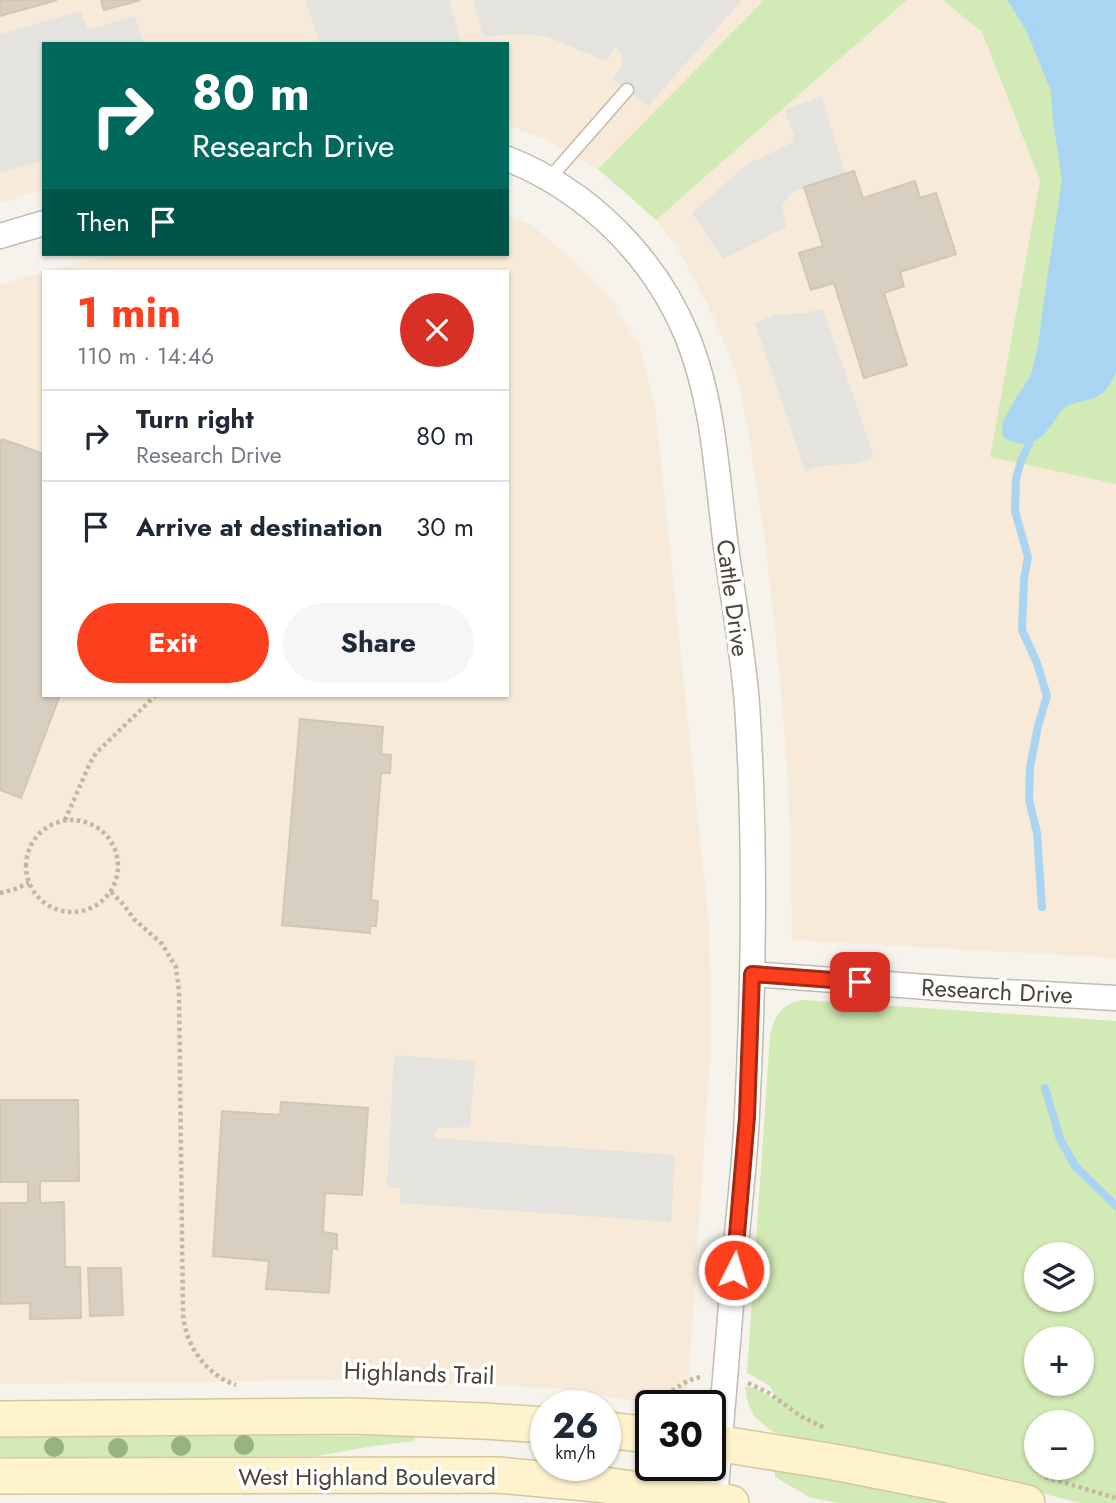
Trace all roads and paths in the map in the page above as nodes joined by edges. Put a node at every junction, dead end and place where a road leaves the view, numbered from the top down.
1 (627, 90) dead end
2 (509, 159) edge
3 (549, 179) junction
4 (42, 224) edge
5 (0, 236) edge
6 (154, 697) edge
7 (65, 820) junction
8 (29, 883) junction
9 (111, 892) junction
10 (0, 893) edge
11 (752, 974) junction
12 (1116, 998) edge
13 (725, 1380) junction
14 (244, 1388) dead end
15 (723, 1390) edge
16 (629, 1403) dead end
17 (530, 1414) edge
18 (0, 1419) edge
19 (832, 1431) dead end
20 (726, 1444) edge
21 (0, 1476) edge
22 (720, 1481) edge
23 (1031, 1489) edge
24 (1116, 1498) edge
25 (723, 1502) edge

1 - 3 lane
2 - 3 street, Cattle Drive
3 - 11 street, Cattle Drive
4 - 5 street
6 - 7 path
7 - 8 path
7 - 9 path
8 - 9 path
8 - 10 path
9 - 14 path
11 - 12 street, Research Drive
11 - 13 street, Cattle Drive
13 - 15 street, Cattle Drive
13 - 16 path
13 - 19 path
17 - 18 main road
20 - 23 main road
21 - 25 main road, West Highland Boulevard
22 - 25 street, Cattle Drive
23 - 24 path

